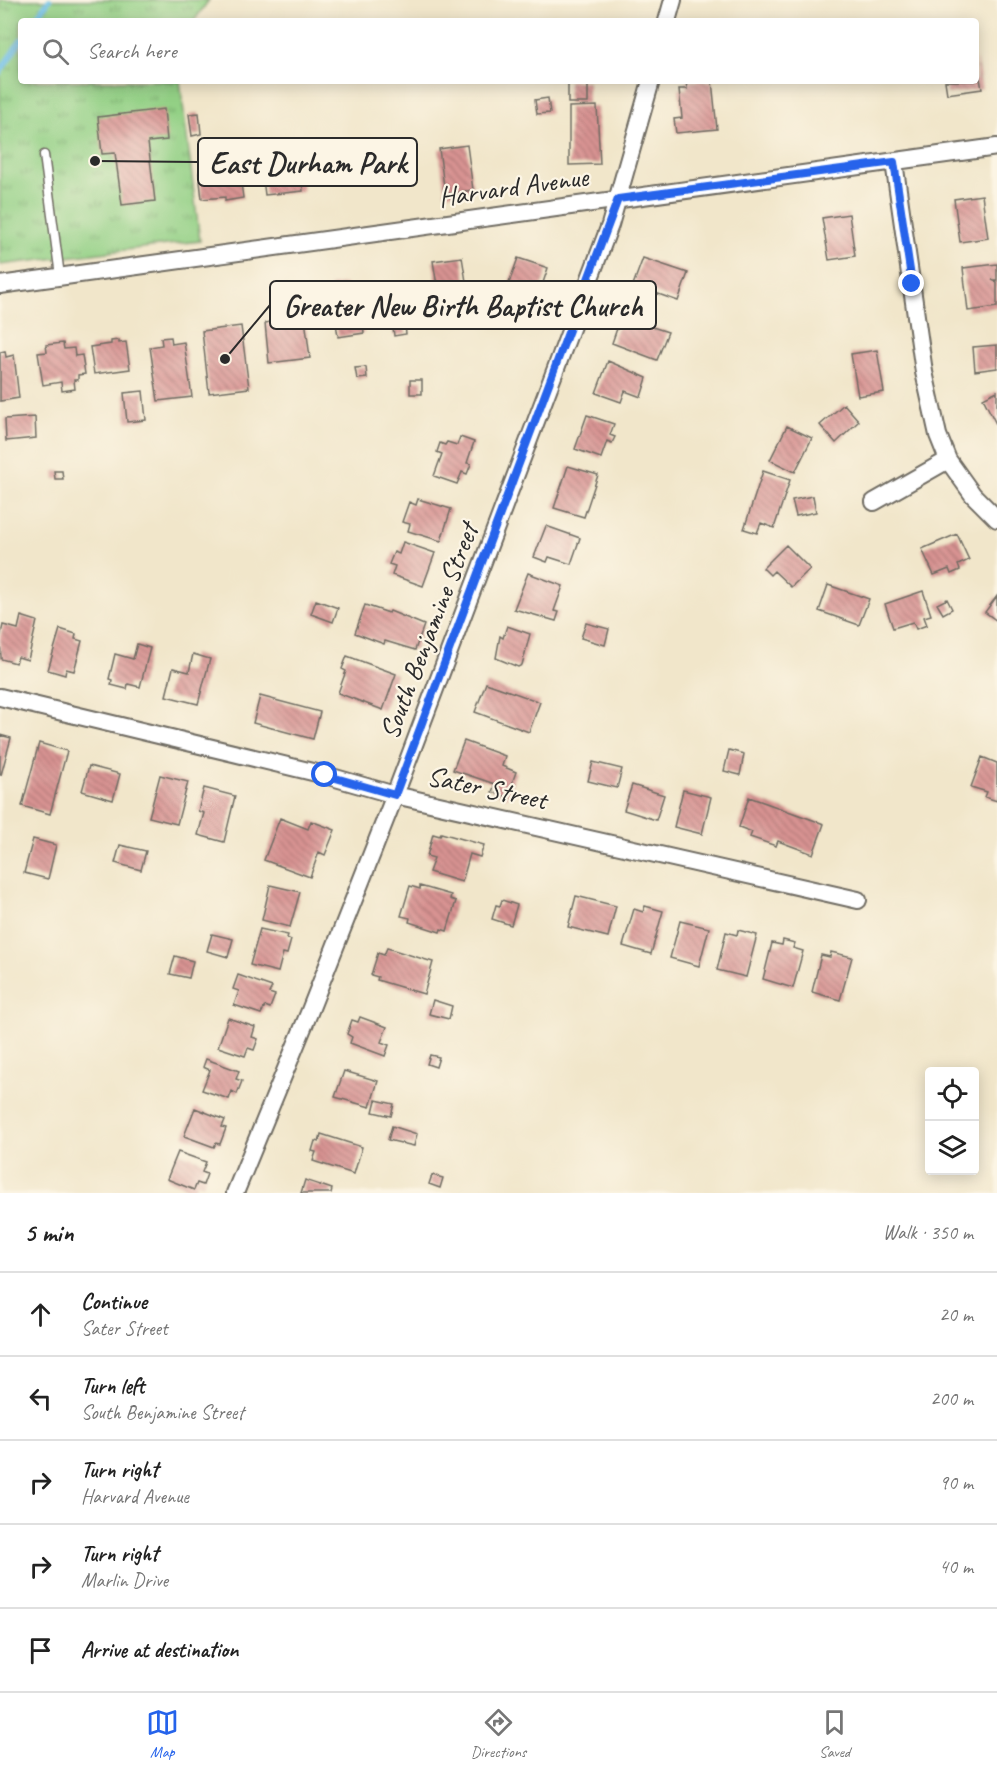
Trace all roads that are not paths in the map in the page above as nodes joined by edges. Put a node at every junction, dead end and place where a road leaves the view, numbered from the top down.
1 (673, 0) edge
2 (668, 18) edge
3 (650, 84) edge
4 (997, 147) edge
5 (44, 155) dead end
6 (894, 162) junction
7 (618, 199) junction
8 (60, 276) junction
9 (0, 285) edge
10 (948, 460) junction
11 (874, 502) dead end
12 (997, 519) edge
13 (0, 697) edge
14 (395, 795) junction
15 (858, 900) dead end
16 (235, 1193) edge

1 - 2 street
3 - 7 street, South Benjamine Street
4 - 6 street, Harvard Avenue
5 - 8 lane
6 - 7 street, Harvard Avenue
6 - 10 street
7 - 8 street, Harvard Avenue
7 - 14 street, South Benjamine Street
8 - 9 street, Harvard Avenue
10 - 11 street
10 - 12 street
13 - 14 street, Sater Street
14 - 15 street, Sater Street
14 - 16 street, South Benjamine Street

